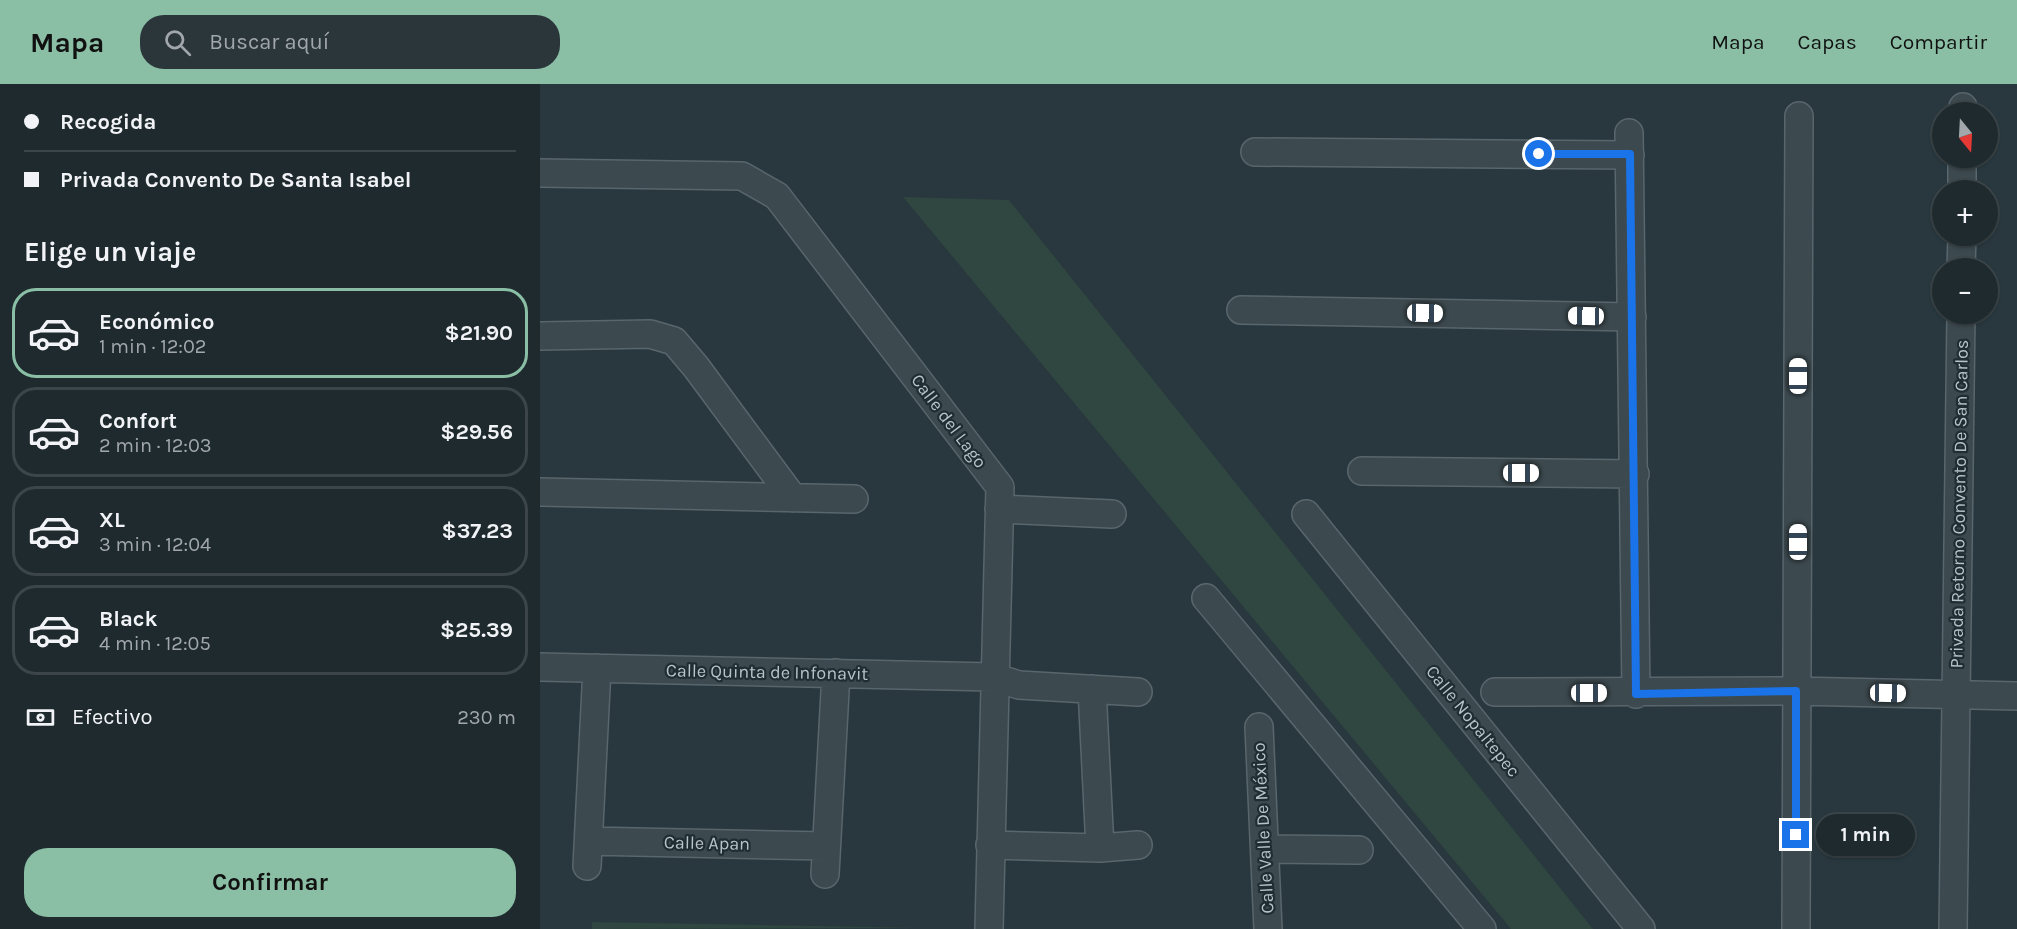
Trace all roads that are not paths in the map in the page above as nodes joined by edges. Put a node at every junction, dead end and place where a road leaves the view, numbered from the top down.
1 (1799, 116) dead end
2 (1254, 152) dead end
3 (540, 173) edge
4 (1241, 310) dead end
5 (1632, 317) junction
6 (1961, 324) edge
7 (540, 336) edge
8 (1362, 471) dead end
9 (1635, 474) junction
10 (540, 492) edge
11 (793, 498) junction
12 (854, 498) dead end
13 (999, 508) junction
14 (1112, 514) dead end
15 (1306, 514) dead end
16 (1206, 598) dead end
17 (540, 667) edge
18 (597, 668) junction
19 (836, 673) junction
20 (993, 677) junction
21 (1092, 689) junction
22 (1796, 691) junction
23 (1138, 692) dead end
24 (1495, 692) dead end
25 (1636, 694) junction
26 (1957, 695) junction
27 (2017, 696) edge
28 (1259, 727) dead end
29 (990, 845) junction
30 (1138, 845) dead end
31 (825, 846) junction
32 (1100, 848) junction
33 (1265, 849) junction
34 (1359, 850) dead end
35 (825, 874) dead end
36 (989, 929) edge
37 (1268, 929) edge
38 (1482, 929) edge
39 (1641, 929) edge
40 (1796, 929) edge
41 (1953, 929) edge

1 - 22 street
2 - 5 street
3 - 13 street, Calle del Lago
4 - 5 street
5 - 9 street
6 - 26 street, Privada Retorno Convento De San Carlos
7 - 11 street
8 - 9 street
9 - 25 street
10 - 11 street
11 - 12 street
13 - 14 street
13 - 20 street, Calle del Lago
15 - 39 street, Calle Nopaltepec
16 - 38 street
17 - 18 street, Calle Quinta de Infonavit
18 - 19 street, Calle Quinta de Infonavit
18 - 31 street, Calle Apan
19 - 20 street, Calle Quinta de Infonavit
19 - 31 street
20 - 21 street, Calle Quinta de Infonavit
20 - 29 street, Calle del Lago
21 - 23 street, Calle Quinta de Infonavit
21 - 32 street
22 - 25 street
22 - 26 street
22 - 40 street
24 - 25 street
26 - 27 street
26 - 41 street, Privada Retorno Convento De San Carlos
28 - 33 street, Calle Valle De México
29 - 32 street
29 - 36 street, Calle del Lago
30 - 32 street
31 - 35 street
33 - 34 street
33 - 37 street, Calle Valle De México

